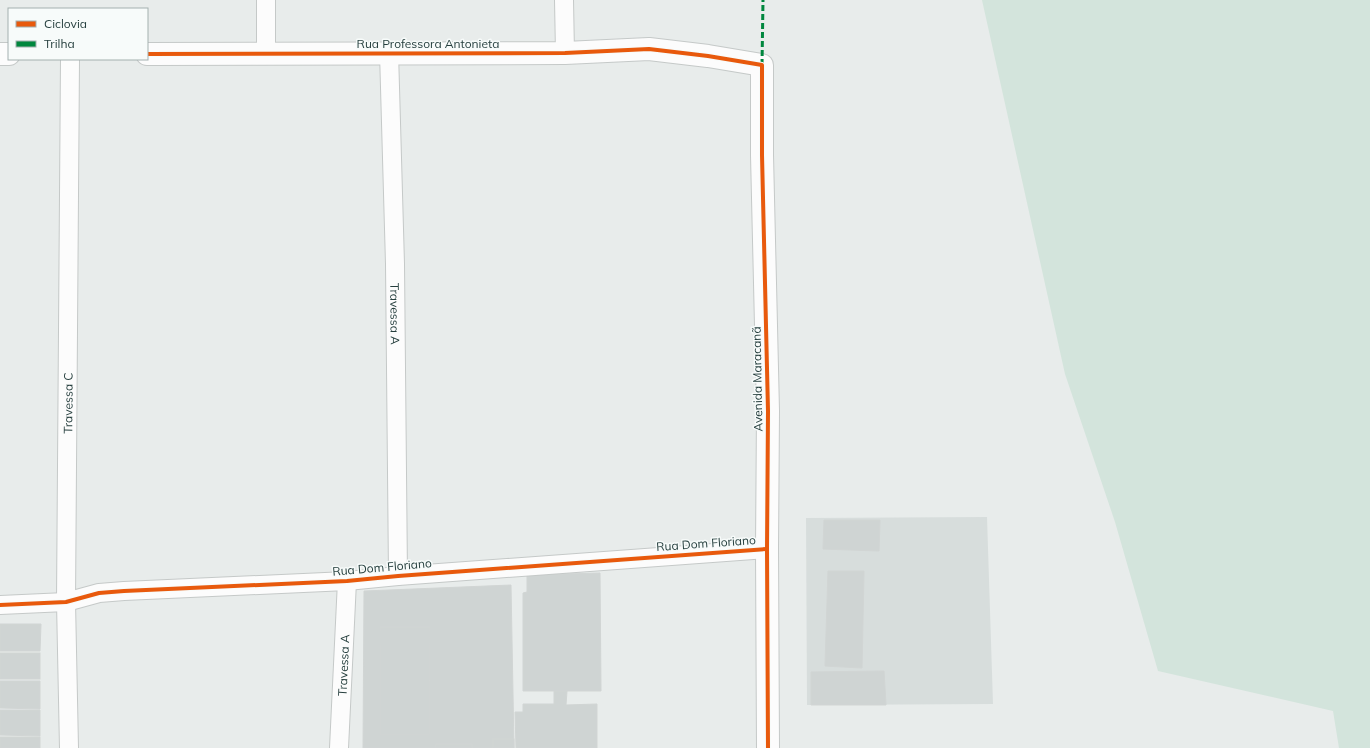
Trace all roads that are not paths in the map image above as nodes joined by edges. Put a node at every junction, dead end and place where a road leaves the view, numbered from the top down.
1 (266, 0) edge
2 (564, 0) edge
3 (390, 52) junction
4 (565, 53) junction
5 (148, 54) edge
6 (266, 54) junction
7 (708, 56) joint
8 (70, 60) edge
9 (767, 549) junction
10 (398, 576) junction
11 (347, 581) junction
12 (66, 602) junction
13 (0, 605) edge
14 (69, 748) edge
15 (339, 748) edge
16 (768, 748) edge

1 - 6 street
2 - 4 street
3 - 4 street, Rua Professora Antonieta
3 - 6 street, Rua Professora Antonieta
3 - 10 street, Travessa A
4 - 7 street, Rua Professora Antonieta
5 - 6 street, Rua Professora Antonieta
7 - 9 street, Avenida Maracanã
8 - 12 street, Travessa C
9 - 10 street, Rua Dom Floriano
9 - 16 street, Avenida Maracanã
10 - 11 street, Rua Dom Floriano
11 - 12 street, Rua Dom Floriano
11 - 15 street, Travessa A
12 - 13 street, Rua Dom Floriano
12 - 14 street, Travessa C

